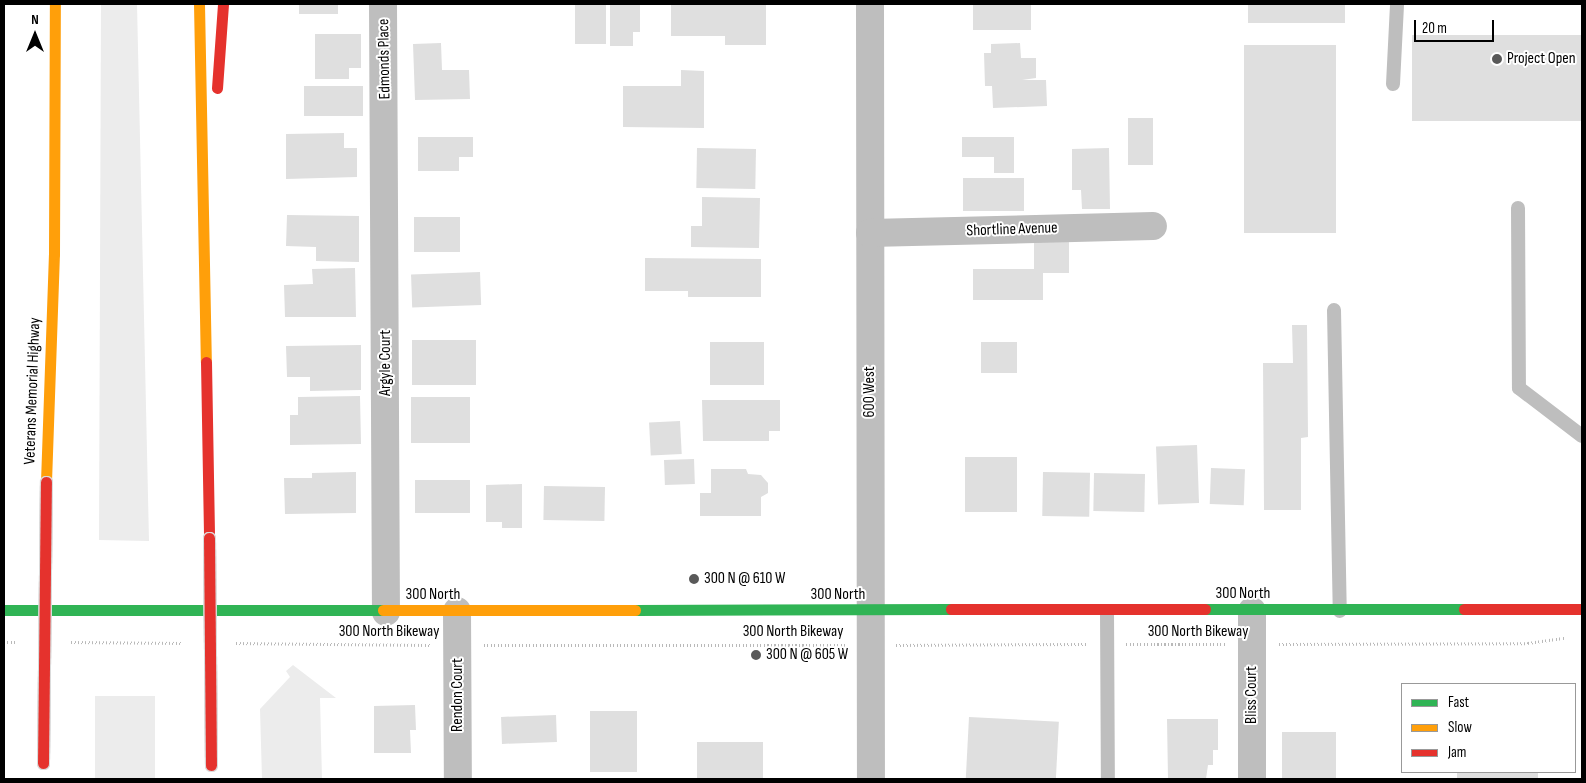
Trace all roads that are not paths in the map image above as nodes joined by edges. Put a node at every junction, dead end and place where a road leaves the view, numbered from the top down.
1 (55, 4) edge
2 (200, 4) edge
3 (223, 4) edge
4 (384, 4) edge
5 (870, 4) edge
6 (1397, 4) edge
7 (42, 33) dead end
8 (1392, 84) dead end
9 (216, 103) dead end
10 (386, 114) joint
11 (215, 133) dead end
12 (1518, 208) dead end
13 (1153, 226) dead end
14 (870, 232) junction
15 (54, 254) junction
16 (206, 272) junction
17 (1334, 310) dead end
18 (1582, 436) edge
19 (1582, 609) edge
20 (4, 610) edge
21 (457, 611) junction
22 (870, 611) junction
23 (1107, 611) junction
24 (1252, 611) junction
25 (1340, 611) junction
26 (386, 612) junction
27 (43, 779) edge
28 (211, 779) edge
29 (458, 779) edge
30 (870, 779) edge
31 (1108, 779) edge
32 (1252, 779) edge

1 - 15 main road, Veterans Memorial Highway
2 - 16 main road
3 - 9 main road
4 - 10 street, Edmonds Place
5 - 14 street, 600 West
6 - 8 lane
7 - 15 main road
10 - 26 street, Argyle Court
11 - 16 main road
12 - 18 lane
13 - 14 street, Shortline Avenue
14 - 22 street, 600 West
15 - 27 main road, Veterans Memorial Highway, bridge
16 - 28 main road, bridge
17 - 25 lane
19 - 25 main road, 300 North
20 - 26 main road, 300 North
21 - 22 main road, 300 North
21 - 26 main road, 300 North
21 - 29 street, Rendon Court
22 - 23 main road, 300 North
22 - 30 street, 600 West
23 - 24 main road, 300 North
23 - 31 lane
24 - 25 main road, 300 North
24 - 32 street, Bliss Court

